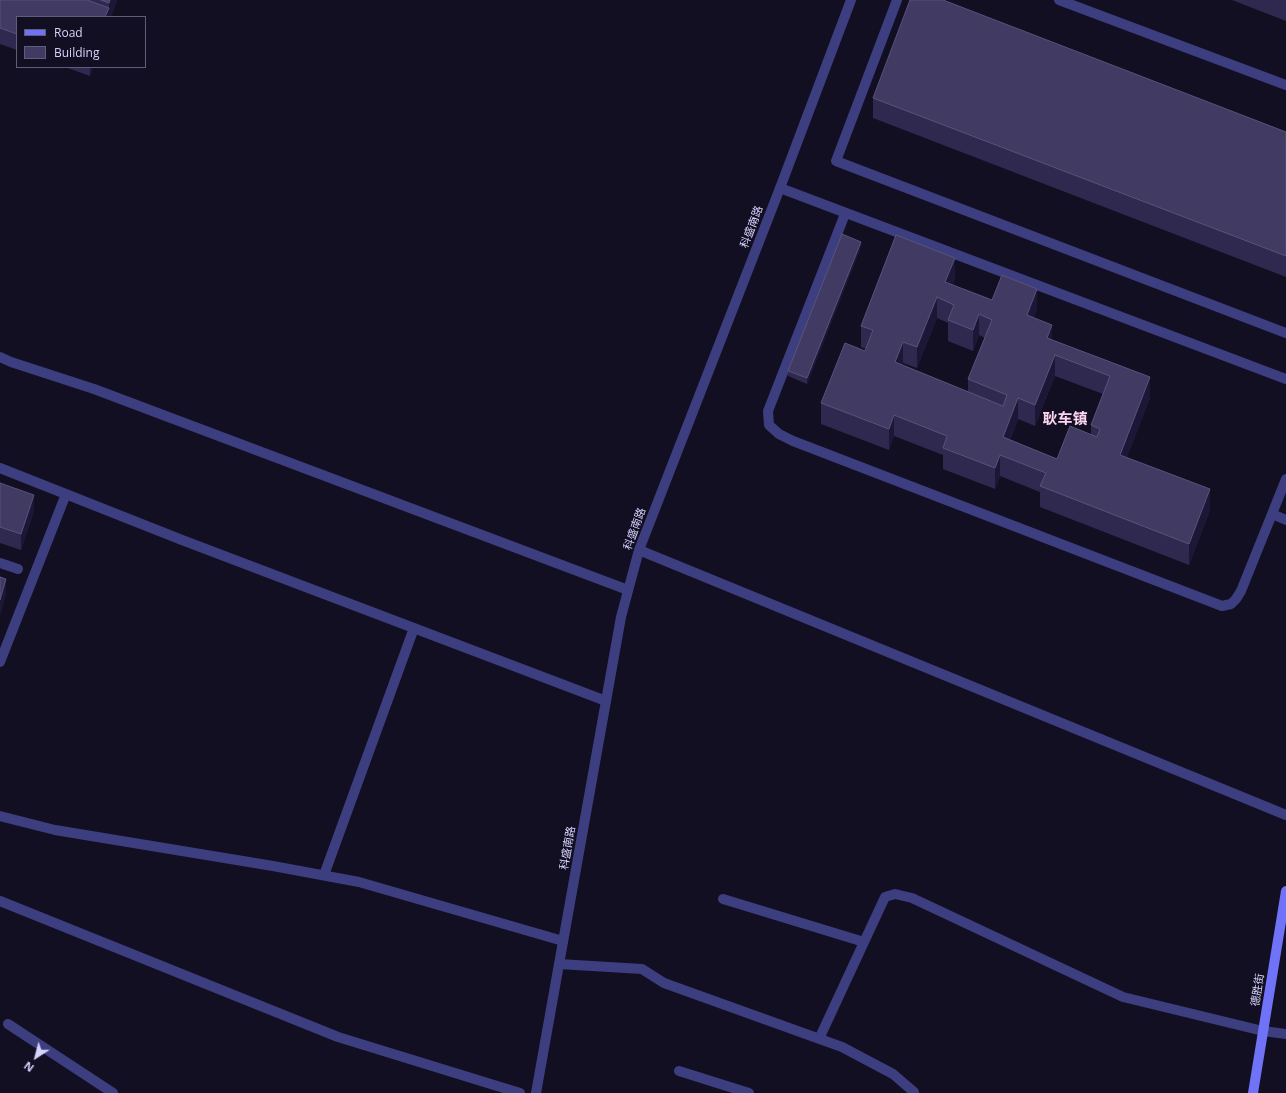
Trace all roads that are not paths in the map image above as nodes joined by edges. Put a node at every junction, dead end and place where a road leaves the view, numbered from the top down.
1 (851, 0) edge
2 (897, 0) edge
3 (1059, 0) edge
4 (1286, 85) edge
5 (780, 188) junction
6 (845, 214) junction
7 (1286, 333) edge
8 (0, 357) edge
9 (1286, 379) edge
10 (0, 468) edge
11 (1286, 479) edge
12 (66, 494) junction
13 (1272, 514) junction
14 (1286, 520) edge
15 (639, 550) junction
16 (0, 563) edge
17 (18, 569) dead end
18 (628, 590) junction
19 (414, 628) junction
20 (0, 662) edge
21 (606, 701) junction
22 (1286, 815) edge
23 (0, 816) edge
24 (324, 875) junction
25 (1286, 891) edge
26 (723, 899) dead end
27 (0, 901) edge
28 (563, 941) junction
29 (864, 942) junction
30 (559, 964) junction
31 (8, 1024) dead end
32 (1263, 1031) junction
33 (1286, 1034) edge
34 (819, 1039) junction
35 (679, 1070) dead end
36 (113, 1093) edge
37 (520, 1093) edge
38 (536, 1093) edge
39 (749, 1093) edge
40 (914, 1093) edge
41 (1253, 1093) edge

1 - 5 street, 科盛南路
2 - 7 street
3 - 4 street
5 - 6 street
5 - 15 street, 科盛南路
6 - 9 street
6 - 13 street
8 - 18 street
10 - 12 street
11 - 13 street
12 - 19 street
12 - 20 street
13 - 14 street
15 - 18 street, 科盛南路
15 - 22 street
16 - 17 street
18 - 21 street, 科盛南路
19 - 21 street
19 - 24 street
21 - 28 street, 科盛南路
23 - 24 street
24 - 28 street
25 - 32 street, 德胜街
26 - 29 street
27 - 37 street
28 - 30 street, 科盛南路
29 - 32 street
29 - 34 street
30 - 34 street
30 - 38 street, 科盛南路
31 - 36 street
32 - 33 street
32 - 41 street, 德胜街
34 - 40 street
35 - 39 street

